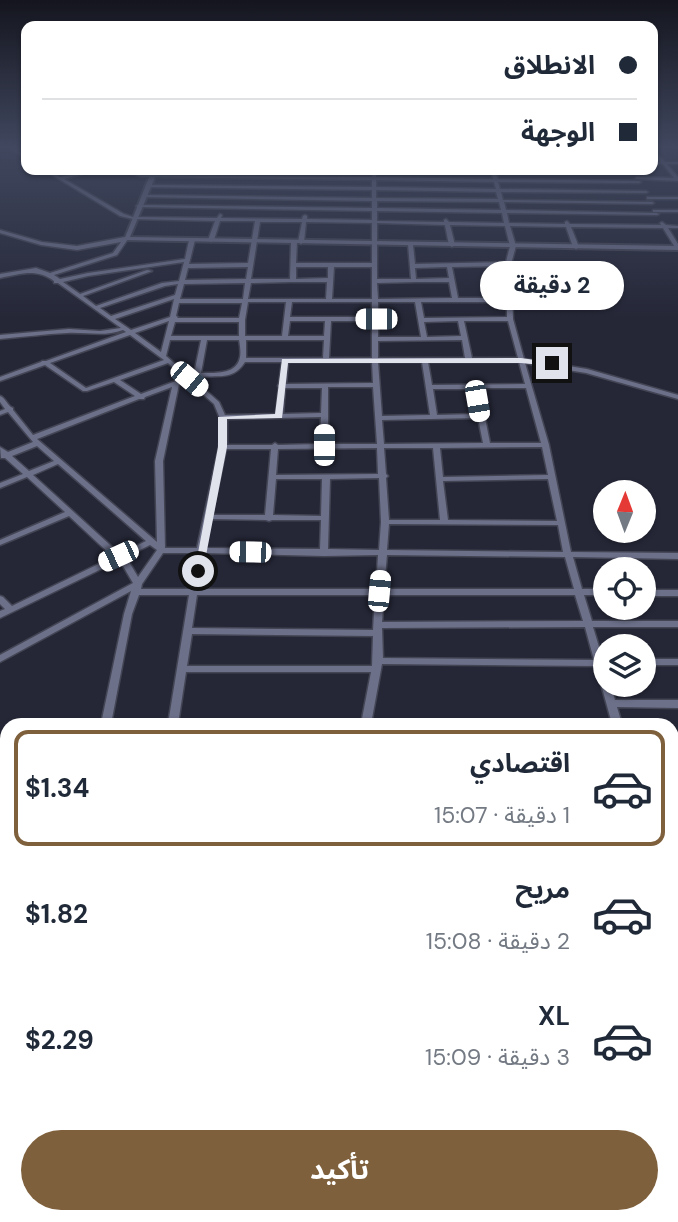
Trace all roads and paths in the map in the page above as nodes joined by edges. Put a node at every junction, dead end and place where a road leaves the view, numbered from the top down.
1 (105, 205) edge
2 (223, 205) edge
3 (307, 205) edge
4 (376, 205) edge
5 (442, 205) edge
6 (502, 205) edge
7 (562, 205) edge
8 (653, 205) edge
9 (138, 206) joint
10 (221, 209) junction
11 (306, 209) junction
12 (375, 211) junction
13 (443, 211) junction
14 (678, 211) edge
15 (656, 212) junction
16 (504, 213) junction
17 (565, 213) junction
18 (133, 218) junction
19 (219, 219) junction
20 (258, 220) junction
21 (304, 221) junction
22 (376, 222) junction
23 (447, 223) junction
24 (507, 224) junction
25 (568, 225) junction
26 (665, 227) junction
27 (678, 227) edge
28 (0, 231) edge
29 (124, 239) junction
30 (192, 240) junction
31 (212, 240) junction
32 (254, 241) junction
33 (298, 242) junction
34 (375, 243) junction
35 (410, 245) junction
36 (452, 245) junction
37 (513, 246) junction
38 (576, 247) junction
39 (678, 248) edge
40 (186, 263) junction
41 (508, 264) junction
42 (250, 265) junction
43 (293, 265) junction
44 (373, 265) junction
45 (449, 265) junction
46 (160, 266) junction
47 (331, 266) junction
48 (413, 266) junction
49 (91, 271) junction
50 (50, 275) junction
51 (0, 276) edge
52 (128, 279) junction
53 (247, 281) junction
54 (293, 281) junction
55 (330, 281) junction
56 (374, 281) junction
57 (414, 281) junction
58 (451, 281) junction
59 (56, 282) junction
60 (182, 282) junction
61 (112, 284) junction
62 (140, 292) junction
63 (78, 296) junction
64 (131, 296) junction
65 (178, 298) junction
66 (455, 300) junction
67 (509, 300) junction
68 (244, 301) junction
69 (289, 301) junction
70 (329, 301) junction
71 (375, 301) junction
72 (418, 301) junction
73 (147, 306) junction
74 (95, 308) junction
75 (111, 318) junction
76 (174, 318) junction
77 (288, 319) junction
78 (328, 319) junction
79 (376, 319) junction
80 (510, 319) junction
81 (242, 320) junction
82 (421, 320) junction
83 (461, 320) junction
84 (128, 330) junction
85 (0, 337) edge
86 (170, 338) junction
87 (204, 338) junction
88 (243, 338) junction
89 (285, 338) junction
90 (327, 338) junction
91 (464, 338) junction
92 (377, 339) junction
93 (424, 339) junction
94 (166, 359) junction
95 (243, 360) junction
96 (521, 360) junction
97 (285, 361) junction
98 (326, 361) junction
99 (375, 361) junction
100 (425, 361) junction
101 (469, 361) junction
102 (44, 362) junction
103 (193, 377) junction
104 (0, 379) edge
105 (115, 380) junction
106 (176, 384) junction
107 (325, 385) junction
108 (377, 385) junction
109 (281, 386) junction
110 (475, 386) junction
111 (528, 386) junction
112 (430, 387) junction
113 (678, 397) edge
114 (0, 398) edge
115 (142, 398) junction
116 (11, 409) junction
117 (0, 413) edge
118 (324, 415) junction
119 (279, 416) junction
120 (435, 416) junction
121 (480, 416) junction
122 (223, 417) junction
123 (380, 418) junction
124 (35, 440) junction
125 (275, 445) junction
126 (324, 445) junction
127 (487, 445) junction
128 (545, 445) junction
129 (381, 446) junction
130 (436, 446) junction
131 (223, 447) junction
132 (2, 454) edge
133 (60, 461) junction
134 (27, 474) junction
135 (384, 476) junction
136 (272, 477) junction
137 (326, 477) junction
138 (550, 477) junction
139 (441, 479) junction
140 (0, 486) edge
141 (70, 513) junction
142 (209, 517) junction
143 (325, 518) junction
144 (269, 519) junction
145 (385, 522) junction
146 (444, 522) junction
147 (560, 523) junction
148 (150, 542) junction
149 (0, 543) edge
150 (161, 550) junction
151 (201, 551) junction
152 (324, 553) junction
153 (382, 554) junction
154 (568, 555) junction
155 (118, 556) junction
156 (678, 556) edge
157 (137, 588) junction
158 (379, 591) junction
159 (195, 592) junction
160 (578, 592) junction
161 (593, 592) edge
162 (656, 593) edge
163 (678, 593) edge
164 (0, 598) edge
165 (11, 610) junction
166 (0, 615) edge
167 (588, 624) junction
168 (678, 624) edge
169 (377, 629) junction
170 (188, 631) junction
171 (593, 638) edge
172 (0, 659) edge
173 (656, 662) edge
174 (678, 662) edge
175 (593, 663) edge
176 (378, 665) junction
177 (182, 668) junction
178 (609, 697) edge
179 (610, 703) junction
180 (678, 704) edge
181 (107, 718) edge
182 (174, 718) edge
183 (367, 718) edge
184 (615, 718) edge

1 - 18 street
2 - 10 street
3 - 11 street
4 - 12 street
5 - 13 street
6 - 16 street
7 - 17 street
8 - 15 street
9 - 10 street
9 - 18 street
10 - 11 street
10 - 19 street
11 - 12 street
11 - 21 street
12 - 13 street
12 - 22 street
13 - 16 street
13 - 23 street
14 - 15 street
15 - 17 street
15 - 26 street
16 - 17 street
16 - 24 street
17 - 25 street
18 - 19 street
18 - 29 street
19 - 20 street
19 - 31 street
20 - 21 street
20 - 32 street
21 - 22 street
21 - 33 street
22 - 23 street
22 - 34 street
23 - 24 street
23 - 36 street
24 - 25 street
24 - 37 street
25 - 26 street
25 - 38 street
26 - 27 street
26 - 39 street
28 - 29 street
29 - 30 street
29 - 50 street
30 - 31 street
30 - 40 street
31 - 32 street
32 - 33 street
32 - 42 street
33 - 34 street
33 - 43 street
34 - 35 street
34 - 44 street
35 - 36 street
35 - 48 street
36 - 37 street
37 - 38 street
37 - 41 street
38 - 39 street
40 - 42 street
40 - 46 street
40 - 60 street
41 - 45 street
41 - 67 street
42 - 53 street
43 - 47 street
43 - 54 street
44 - 47 street
44 - 56 street
45 - 48 street
45 - 58 street
46 - 49 street
46 - 52 street
47 - 55 street
48 - 57 street
49 - 59 street
49 - 61 street
50 - 51 street
50 - 59 street
52 - 61 street
52 - 62 street
53 - 54 street
53 - 60 street
53 - 68 street
54 - 55 street
55 - 70 street
56 - 57 street
56 - 71 street
57 - 58 street
58 - 66 street
59 - 63 street
60 - 62 street
60 - 65 street
61 - 63 street
62 - 64 street
63 - 74 street
64 - 73 street
64 - 74 street
65 - 68 street
65 - 73 street
65 - 76 street
66 - 67 street
66 - 72 street
67 - 80 street
68 - 69 street
68 - 81 street
69 - 70 street
69 - 77 street
70 - 71 street
71 - 72 street
71 - 79 street
72 - 82 street
73 - 75 street
74 - 75 street
75 - 84 street
76 - 81 street
76 - 84 street
76 - 86 street
77 - 78 street
77 - 89 street
78 - 79 street
78 - 90 street
79 - 92 street
80 - 83 street
80 - 96 street
81 - 88 street
82 - 83 street
82 - 93 street
83 - 91 street
84 - 85 street
84 - 94 street
84 - 102 street
86 - 87 street
86 - 94 street
87 - 88 street
87 - 103 street
88 - 89 street
88 - 95 street
89 - 90 street
90 - 98 street
91 - 93 street
91 - 101 street
92 - 93 street
92 - 99 street
94 - 103 street
94 - 105 street
95 - 97 street
95 - 103 street
96 - 101 street
96 - 111 street
96 - 113 street
97 - 98 street
97 - 109 street
98 - 99 street
99 - 100 street
99 - 108 street
100 - 101 street
100 - 112 street
102 - 104 street
102 - 105 street
103 - 106 street
103 - 122 street
105 - 115 street
106 - 115 street
106 - 150 street
107 - 108 street
107 - 109 street
107 - 118 street
108 - 123 street
109 - 119 street
110 - 111 street
110 - 112 street
110 - 121 street
111 - 128 street
112 - 120 street
114 - 116 street
115 - 124 street
116 - 117 street
116 - 124 street
118 - 119 street
118 - 126 street
119 - 122 street
120 - 121 street
120 - 123 street
121 - 127 street
122 - 131 street
123 - 129 street
124 - 132 street
124 - 133 street
125 - 126 street
125 - 131 street
125 - 136 street
126 - 129 street
127 - 128 street
127 - 130 street
128 - 138 street
129 - 130 street
129 - 135 street
130 - 139 street
131 - 142 street
132 - 134 street
133 - 134 street
133 - 148 street
134 - 140 street
134 - 141 street
135 - 137 street
135 - 145 street
136 - 137 street
136 - 144 street
137 - 143 street
138 - 139 street
138 - 147 street
139 - 146 street
141 - 149 street
141 - 155 street
142 - 144 street
142 - 151 street
143 - 144 street
143 - 152 street
145 - 146 street
145 - 153 street
146 - 147 street
147 - 154 street
148 - 150 street
148 - 155 street
150 - 151 street
150 - 157 street
151 - 152 street
151 - 159 street
152 - 153 street
153 - 154 street
153 - 158 street
154 - 156 street
154 - 160 street
155 - 157 street
155 - 165 street
157 - 159 street
157 - 172 street
157 - 181 street
158 - 159 street
158 - 160 street
158 - 169 street
159 - 170 street
160 - 161 street
160 - 167 street
162 - 163 street
164 - 165 street
165 - 166 street
167 - 168 street
167 - 169 street
167 - 171 street
169 - 170 street
169 - 176 street
170 - 177 street
173 - 174 street
175 - 176 street
176 - 177 street
176 - 183 street
177 - 182 street
178 - 179 street
179 - 180 street
179 - 184 street

